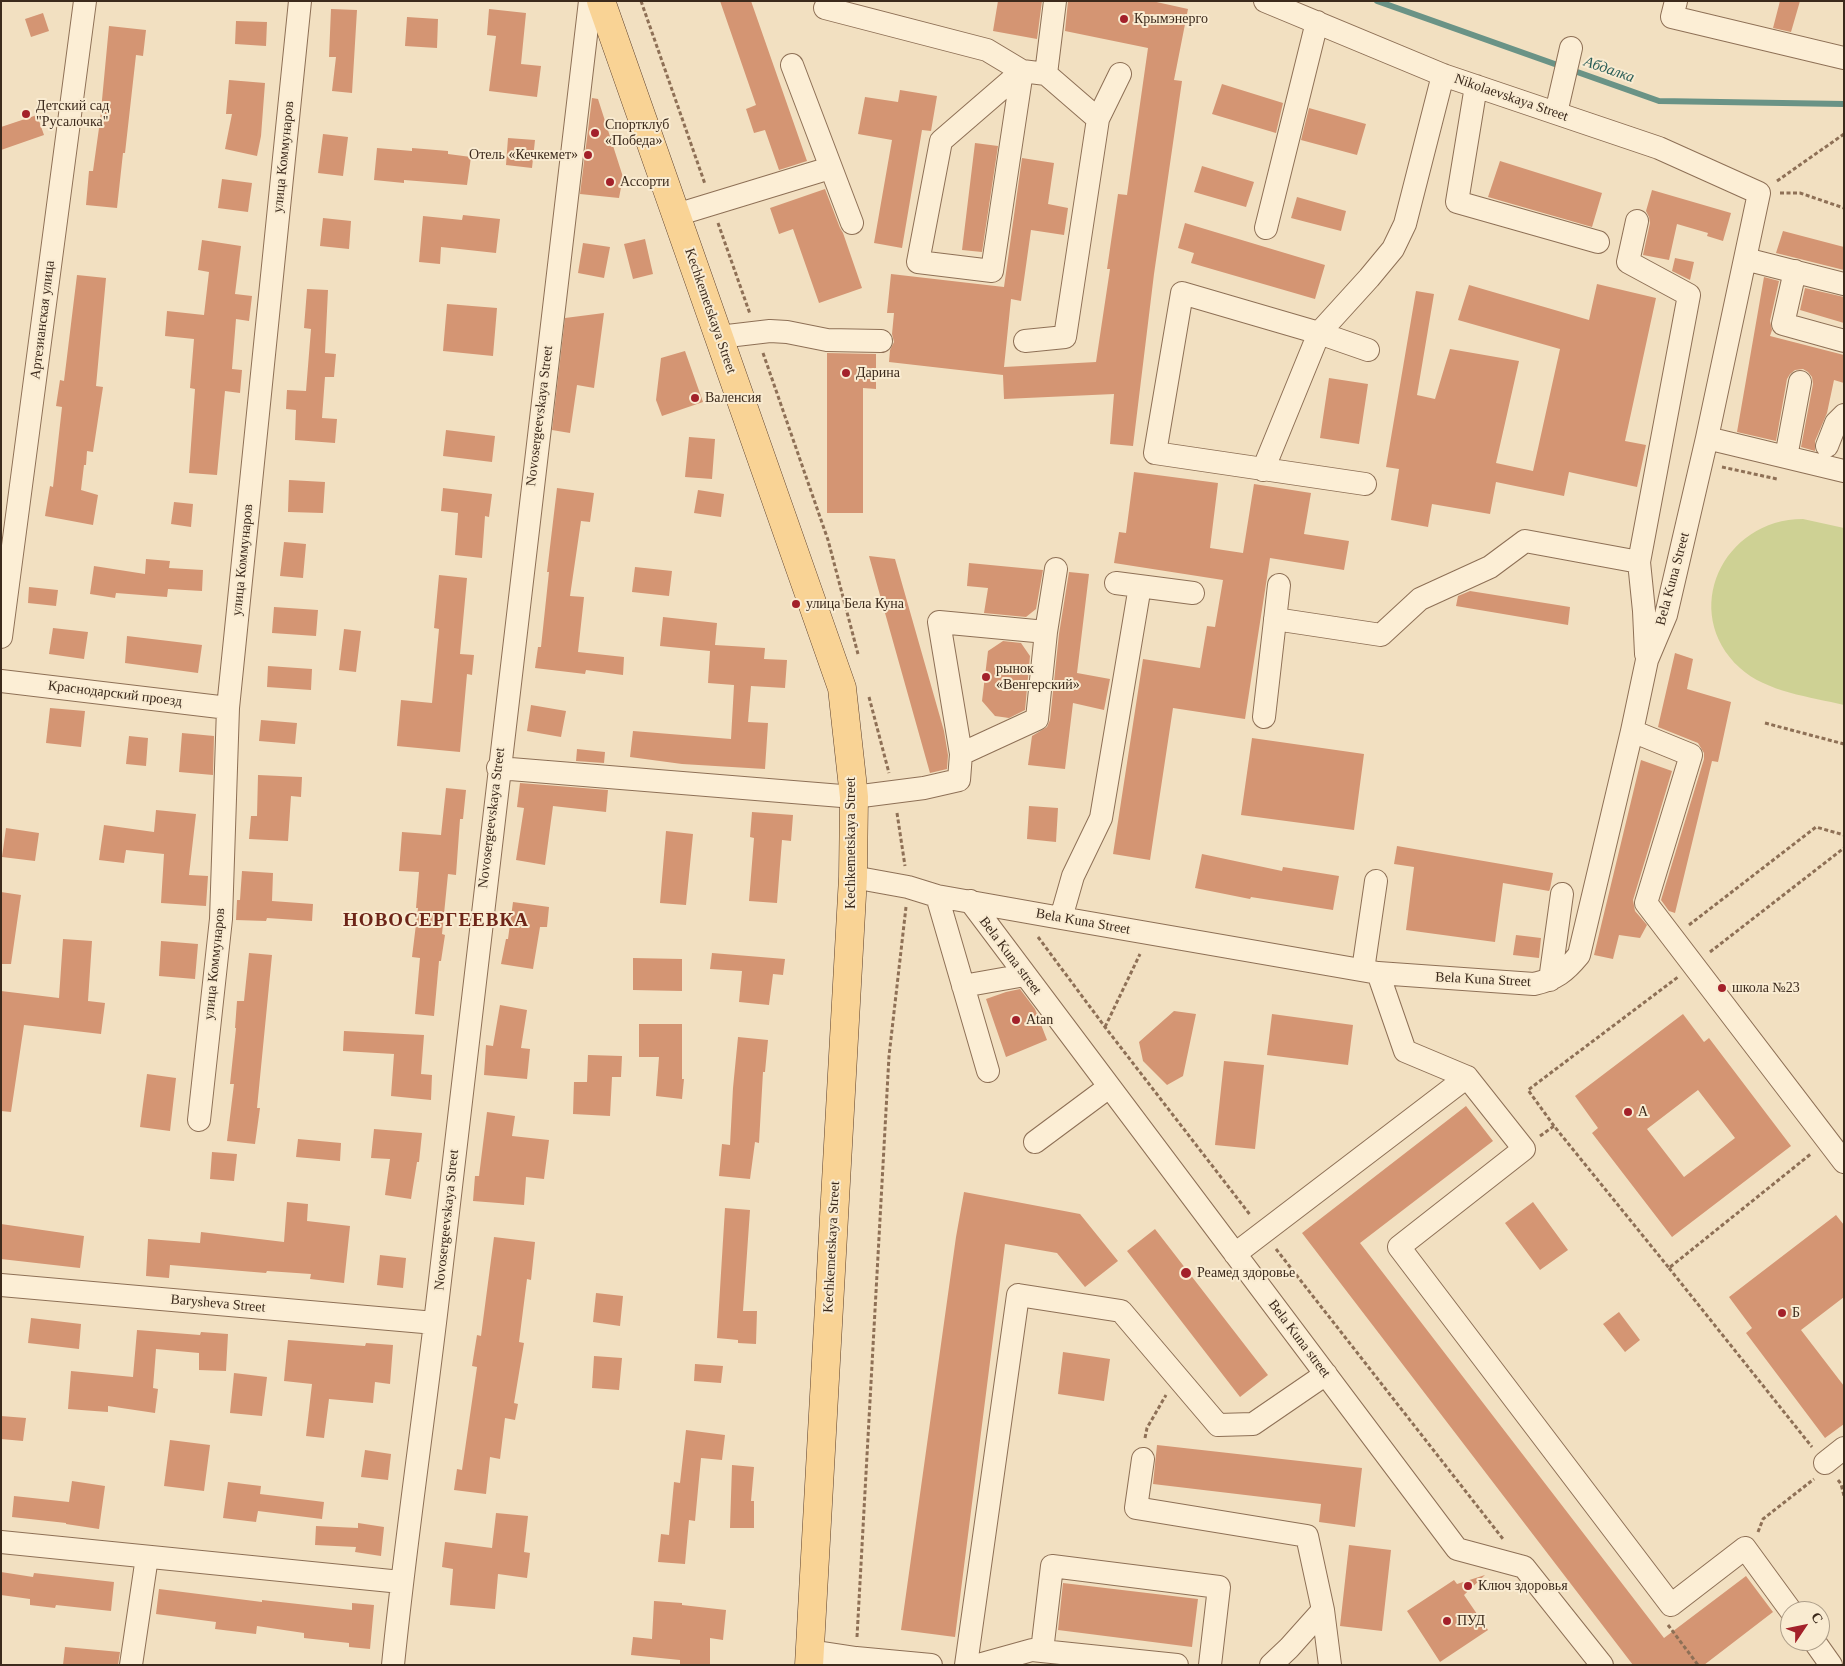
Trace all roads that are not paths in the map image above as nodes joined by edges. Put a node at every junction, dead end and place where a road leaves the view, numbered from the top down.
1 (300, 1) edge
2 (590, 1) edge
3 (601, 1) edge
4 (1055, 1) edge
5 (1264, 1) edge
6 (85, 2) edge
7 (826, 8) dead end
8 (1674, 9) edge
9 (1317, 22) junction
10 (1570, 48) dead end
11 (1844, 58) edge
12 (792, 65) dead end
13 (1022, 71) junction
14 (1046, 74) junction
15 (1120, 74) dead end
16 (1443, 75) junction
17 (1476, 86) junction
18 (1556, 114) junction
19 (1098, 119) junction
20 (830, 168) junction
21 (1759, 193) joint
22 (676, 216) junction
23 (1637, 221) dead end
24 (852, 223) dead end
25 (1266, 228) dead end
26 (1598, 242) dead end
27 (1745, 259) junction
28 (1795, 271) junction
29 (1844, 284) edge
30 (1319, 333) junction
31 (719, 337) junction
32 (881, 340) dead end
33 (1025, 341) dead end
34 (1844, 341) edge
35 (1368, 350) dead end
36 (1800, 382) dead end
37 (1844, 415) edge
38 (1707, 438) junction
39 (1827, 446) dead end
40 (1786, 457) junction
41 (1263, 470) junction
42 (1844, 471) edge
43 (1365, 484) dead end
44 (1, 543) edge
45 (1639, 562) junction
46 (10, 568) junction
47 (1056, 569) dead end
48 (1116, 583) dead end
49 (1279, 585) dead end
50 (1140, 586) junction
51 (1193, 593) dead end
52 (1275, 619) junction
53 (1046, 632) junction
54 (1, 637) edge
55 (1646, 660) junction
56 (1, 681) edge
57 (228, 708) junction
58 (1264, 717) dead end
59 (1632, 731) junction
60 (961, 754) junction
61 (498, 768) junction
62 (854, 797) junction
63 (853, 877) junction
64 (1376, 881) dead end
65 (1562, 894) dead end
66 (937, 896) junction
67 (970, 901) junction
68 (1061, 918) junction
69 (1370, 972) junction
70 (1025, 975) junction
71 (1550, 980) junction
72 (963, 986) junction
73 (988, 1071) dead end
74 (1468, 1077) junction
75 (1109, 1086) junction
76 (198, 1120) dead end
77 (1035, 1142) dead end
78 (1839, 1156) edge
79 (1236, 1254) junction
80 (1, 1284) edge
81 (435, 1323) junction
82 (1326, 1374) junction
83 (1844, 1448) edge
84 (1143, 1459) road end
85 (1826, 1465) road end
86 (1, 1542) edge
87 (147, 1557) junction
88 (401, 1582) junction
89 (1784, 1601) edge
90 (1323, 1610) junction
91 (1042, 1651) junction
92 (1821, 1651) edge
93 (809, 1658) edge
94 (131, 1665) edge
95 (393, 1665) edge
96 (931, 1665) edge
97 (966, 1665) edge
98 (978, 1665) edge
99 (1178, 1665) edge
100 (1210, 1665) edge
101 (1271, 1665) edge
102 (1330, 1665) edge
103 (1602, 1665) edge
104 (1831, 1665) edge

1 - 57 street, улица Коммунаров
2 - 61 street, Novosergeevskaya Street
3 - 22 main road, Kechkemetskaya Street
4 - 14 street
5 - 9 street, Nikolaevskaya Street
6 - 46 street, Артезианская улица
7 - 13 street
8 - 11 street
9 - 16 street, Nikolaevskaya Street
9 - 25 street
10 - 18 street
12 - 20 street
13 - 13 street
13 - 14 street
14 - 19 street
15 - 19 street
16 - 17 street, Nikolaevskaya Street
16 - 30 street
17 - 18 street, Nikolaevskaya Street
17 - 26 street
18 - 21 street, Nikolaevskaya Street
19 - 33 street
20 - 22 street
20 - 24 street
21 - 27 street, Bela Kuna Street
22 - 31 main road, Kechkemetskaya Street
23 - 45 street
27 - 28 street
27 - 38 street, Bela Kuna Street
28 - 29 street
28 - 34 street
30 - 35 street
30 - 41 street
30 - 41 street
31 - 32 street
31 - 62 main road, Kechkemetskaya Street
36 - 40 street
37 - 39 street
38 - 40 street
38 - 55 street, Bela Kuna Street
40 - 42 street
41 - 43 street
44 - 46 street
45 - 52 street
45 - 55 street
46 - 54 street, Артезианская улица
47 - 53 street
48 - 50 street
49 - 52 street
50 - 51 street
50 - 68 street
52 - 58 street
53 - 60 street
53 - 60 street
55 - 59 street, Bela Kuna Street
56 - 57 street, Краснодарский проезд
57 - 76 street, улица Коммунаров
59 - 71 street, Bela Kuna Street
59 - 78 street
60 - 62 street
61 - 62 street
61 - 81 street, Novosergeevskaya Street
62 - 63 main road, Kechkemetskaya Street
63 - 66 street, Bela Kuna Street
63 - 93 main road, Kechkemetskaya Street
64 - 69 street
65 - 71 street
66 - 67 street, Bela Kuna Street
66 - 72 street
67 - 68 street, Bela Kuna Street
67 - 70 street, Bela Kuna street
68 - 69 street, Bela Kuna Street
69 - 71 street, Bela Kuna Street
69 - 74 street
70 - 72 street
70 - 75 street, Bela Kuna street
72 - 73 street
74 - 79 street
74 - 89 street
75 - 77 street
75 - 79 street, Bela Kuna street
79 - 82 street, Bela Kuna street
80 - 81 street, Barysheva Street
81 - 88 street, Novosergeevskaya Street
82 - 97 street
82 - 103 street, Bela Kuna street
83 - 85 street
84 - 90 street
86 - 87 street
87 - 88 street
87 - 94 street
88 - 95 street, Novosergeevskaya Street
90 - 101 street
90 - 102 street
91 - 98 street
91 - 99 street
91 - 100 street
92 - 104 street
93 - 96 street

